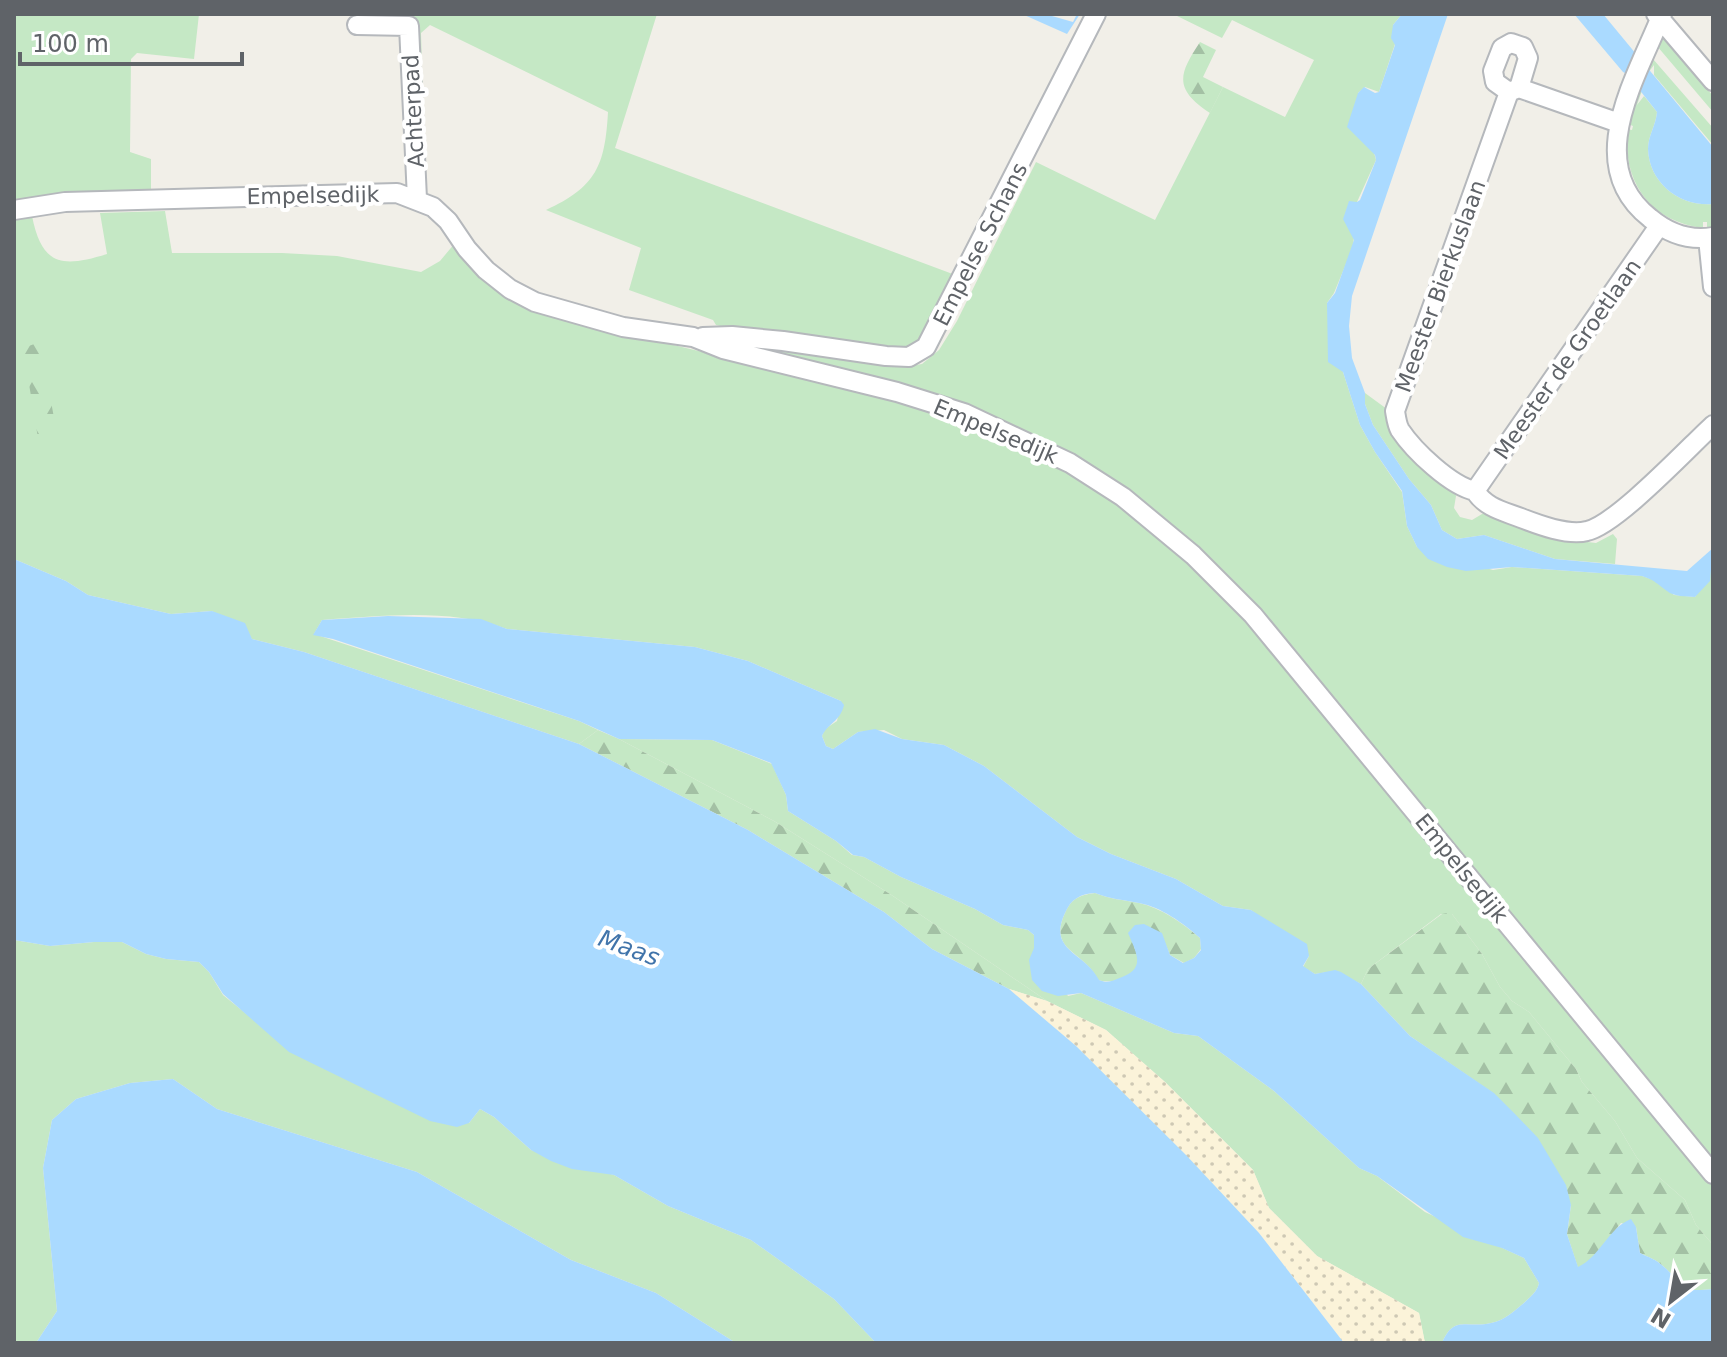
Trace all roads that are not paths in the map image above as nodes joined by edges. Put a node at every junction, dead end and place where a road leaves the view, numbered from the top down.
1 (1096, 14) edge
2 (1659, 15) edge
3 (357, 25) dead end
4 (1713, 81) edge
5 (1619, 123) junction
6 (417, 199) junction
7 (14, 210) edge
8 (1659, 226) junction
9 (1711, 238) edge
10 (1713, 287) edge
11 (693, 337) junction
12 (1713, 425) edge
13 (1475, 491) junction
14 (1713, 1174) edge

1 - 11 street, Empelse Schans
2 - 4 street
2 - 5 street
3 - 6 street, Achterpad
5 - 8 street
5 - 13 street, Meester Bierkuslaan
6 - 7 street, Empelsedijk
6 - 11 street, Empelsedijk
8 - 9 street
8 - 13 street, Meester de Groetlaan
9 - 10 street
11 - 14 street, Empelsedijk
12 - 13 street, Meester Bierkuslaan

